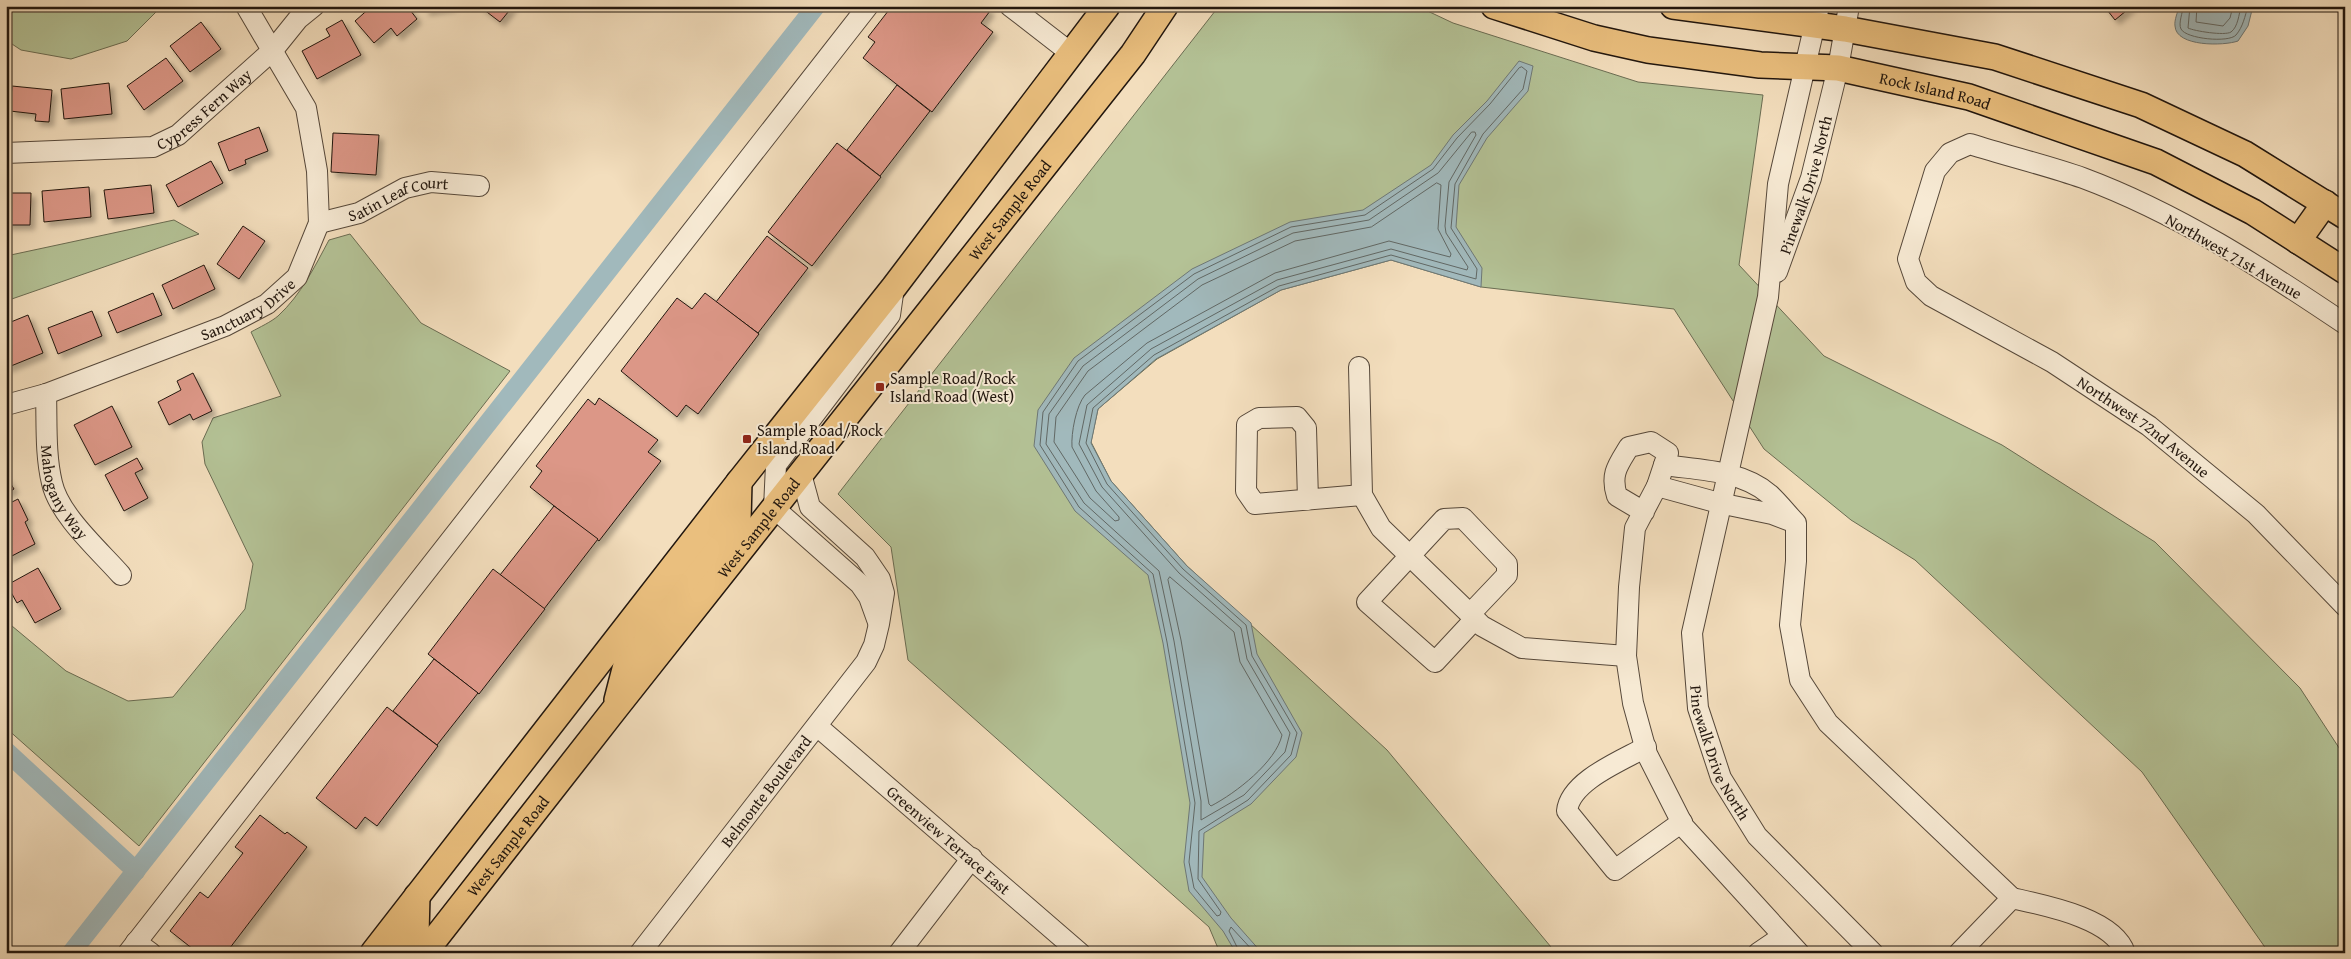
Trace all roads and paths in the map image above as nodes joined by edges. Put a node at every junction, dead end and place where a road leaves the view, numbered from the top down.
1 (246, 6) edge
2 (314, 6) edge
3 (868, 6) edge
4 (1010, 6) edge
5 (1107, 6) edge
6 (1165, 6) edge
7 (1494, 6) edge
8 (1673, 6) edge
9 (1817, 15) edge
10 (1847, 18) edge
11 (273, 50) junction
12 (1072, 54) junction
13 (1805, 65) junction
14 (1838, 68) junction
15 (6, 153) edge
16 (1950, 153) joint
17 (479, 186) dead end
18 (2335, 209) edge
19 (319, 223) junction
20 (2298, 241) junction
21 (2345, 271) edge
22 (894, 286) junction
23 (1768, 297) junction
24 (2345, 324) edge
25 (1359, 367) dead end
26 (46, 394) junction
27 (6, 405) edge
28 (1664, 465) junction
29 (1726, 473) junction
30 (801, 474) junction
31 (739, 482) junction
32 (1657, 486) junction
33 (1362, 495) junction
34 (1308, 500) junction
35 (1719, 503) junction
36 (774, 508) junction
37 (1644, 512) junction
38 (1796, 523) junction
39 (1410, 555) junction
40 (121, 574) dead end
41 (2345, 606) edge
42 (1473, 616) junction
43 (879, 624) junction
44 (1626, 656) junction
45 (614, 710) junction
46 (817, 726) junction
47 (1646, 746) junction
48 (1682, 822) junction
49 (972, 858) junction
50 (417, 896) junction
51 (2012, 898) junction
52 (1783, 936) junction
53 (138, 949) edge
54 (373, 953) edge
55 (402, 953) edge
56 (424, 953) edge
57 (640, 953) edge
58 (899, 953) edge
59 (1080, 953) edge
60 (1758, 953) edge
61 (1799, 953) edge
62 (1873, 953) edge
63 (1959, 953) edge
64 (2125, 953) edge

1 - 11 street, Sanctuary Drive
2 - 11 street, Cypress Fern Way
3 - 53 street
4 - 12 street
5 - 12 main road
6 - 30 main road, West Sample Road
7 - 13 main road, Rock Island Road
8 - 9 main road
9 - 10 main road
9 - 13 street, Pinewalk Drive North
10 - 14 street, Pinewalk Drive North
10 - 18 main road
11 - 15 street, Cypress Fern Way
11 - 19 street, Sanctuary Drive
12 - 22 main road
13 - 14 main road, Rock Island Road
13 - 23 street, Pinewalk Drive North
14 - 20 main road, Rock Island Road
14 - 23 street, Pinewalk Drive North
16 - 24 street, Northwest 71st Avenue
16 - 41 street, Northwest 72nd Avenue
17 - 19 street, Satin Leaf Court
18 - 20 main road
19 - 26 street, Sanctuary Drive
20 - 21 main road, Rock Island Road
22 - 31 main road
22 - 36 street
23 - 29 street, Pinewalk Drive North
25 - 33 street
26 - 27 street, Sanctuary Drive
26 - 40 street, Mahogany Way
28 - 29 street
28 - 32 street
28 - 37 street
29 - 35 street, Pinewalk Drive North
29 - 38 street
30 - 36 main road, West Sample Road
30 - 43 street, Belmonte Boulevard
31 - 45 main road
31 - 50 main road
32 - 35 street
32 - 37 street
33 - 34 street
33 - 39 street
34 - 34 street
35 - 38 street
35 - 62 street, Pinewalk Drive North
36 - 43 street
36 - 45 main road, West Sample Road
37 - 44 street
38 - 51 street
39 - 42 street
39 - 42 street
39 - 42 street
42 - 44 street
43 - 46 street, Belmonte Boulevard
44 - 47 street
45 - 56 main road, West Sample Road
46 - 49 street, Greenview Terrace East
46 - 57 street, Belmonte Boulevard
47 - 48 street
47 - 48 street
48 - 52 street
49 - 58 street
49 - 59 street, Greenview Terrace East
50 - 54 main road
50 - 55 main road
51 - 63 street
51 - 64 street
52 - 60 street
52 - 61 street

